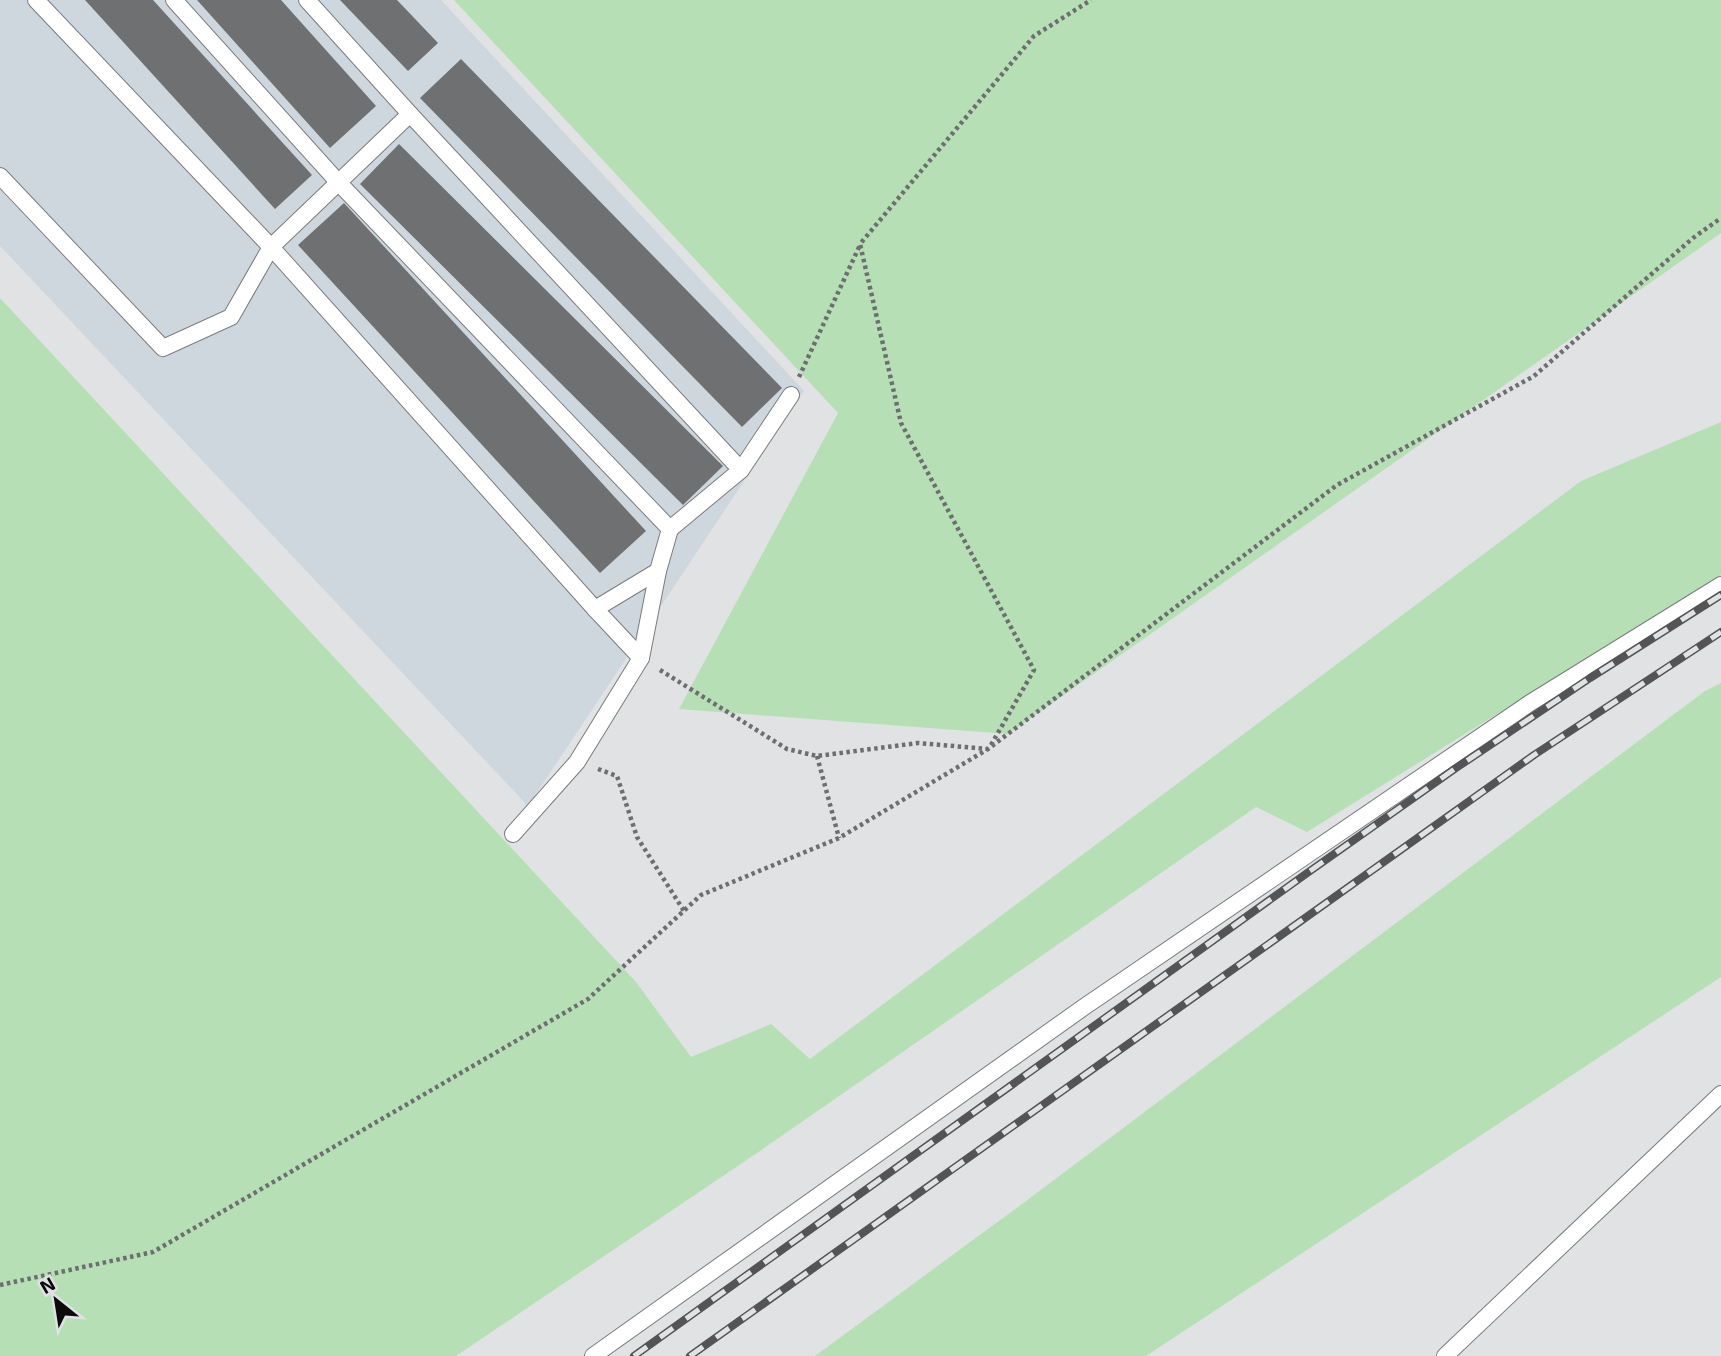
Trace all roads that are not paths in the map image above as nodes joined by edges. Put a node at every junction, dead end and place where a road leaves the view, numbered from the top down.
1 (36, 0) edge
2 (174, 0) edge
3 (307, 0) edge
4 (410, 114) junction
5 (0, 176) edge
6 (338, 182) junction
7 (271, 247) junction
8 (791, 395) road end
9 (741, 470) junction
10 (670, 529) junction
11 (658, 571) junction
12 (1721, 585) edge
13 (595, 609) junction
14 (641, 657) junction
15 (513, 834) dead end
16 (1721, 1094) edge
17 (593, 1356) edge
18 (1445, 1356) edge

1 - 7 lane
2 - 6 lane
3 - 4 lane
4 - 6 lane
4 - 9 lane
5 - 7 lane
6 - 7 lane
6 - 10 lane
7 - 13 lane
8 - 9 lane
9 - 10 lane
10 - 11 lane
11 - 13 lane
11 - 14 lane
12 - 17 lane
13 - 14 lane
14 - 15 lane
16 - 18 lane

